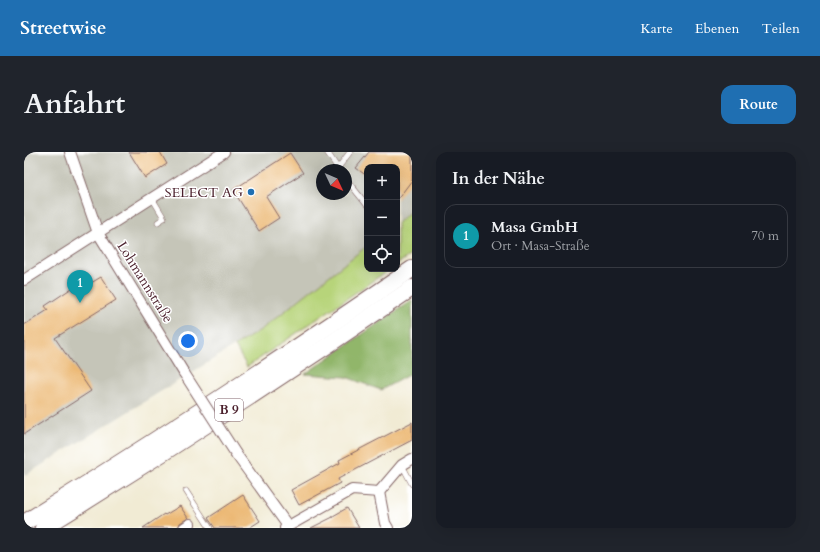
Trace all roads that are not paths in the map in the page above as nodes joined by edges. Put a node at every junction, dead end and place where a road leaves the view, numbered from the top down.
1 (70, 152) edge
2 (224, 152) edge
3 (327, 152) edge
4 (350, 152) edge
5 (335, 164) edge
6 (342, 164) edge
7 (352, 186) edge
8 (152, 198) junction
9 (364, 201) edge
10 (158, 222) dead end
11 (98, 233) junction
12 (412, 269) edge
13 (24, 280) edge
14 (412, 288) edge
15 (412, 459) edge
16 (402, 465) junction
17 (412, 484) edge
18 (186, 492) dead end
19 (380, 492) junction
20 (24, 523) edge
21 (286, 527) edge
22 (43, 528) edge
23 (210, 528) edge
24 (388, 528) edge

1 - 11 street, Lohmannstraße
2 - 8 street, Lohmannstraße
3 - 5 lane
4 - 6 lane
7 - 9 lane
8 - 10 lane
8 - 11 street, Lohmannstraße
11 - 13 street
11 - 21 street, Lohmannstraße, bridge
12 - 20 highway, B 9
14 - 22 highway, B 9
15 - 16 street
16 - 17 lane
16 - 19 street
18 - 23 lane
19 - 21 street
19 - 24 street

